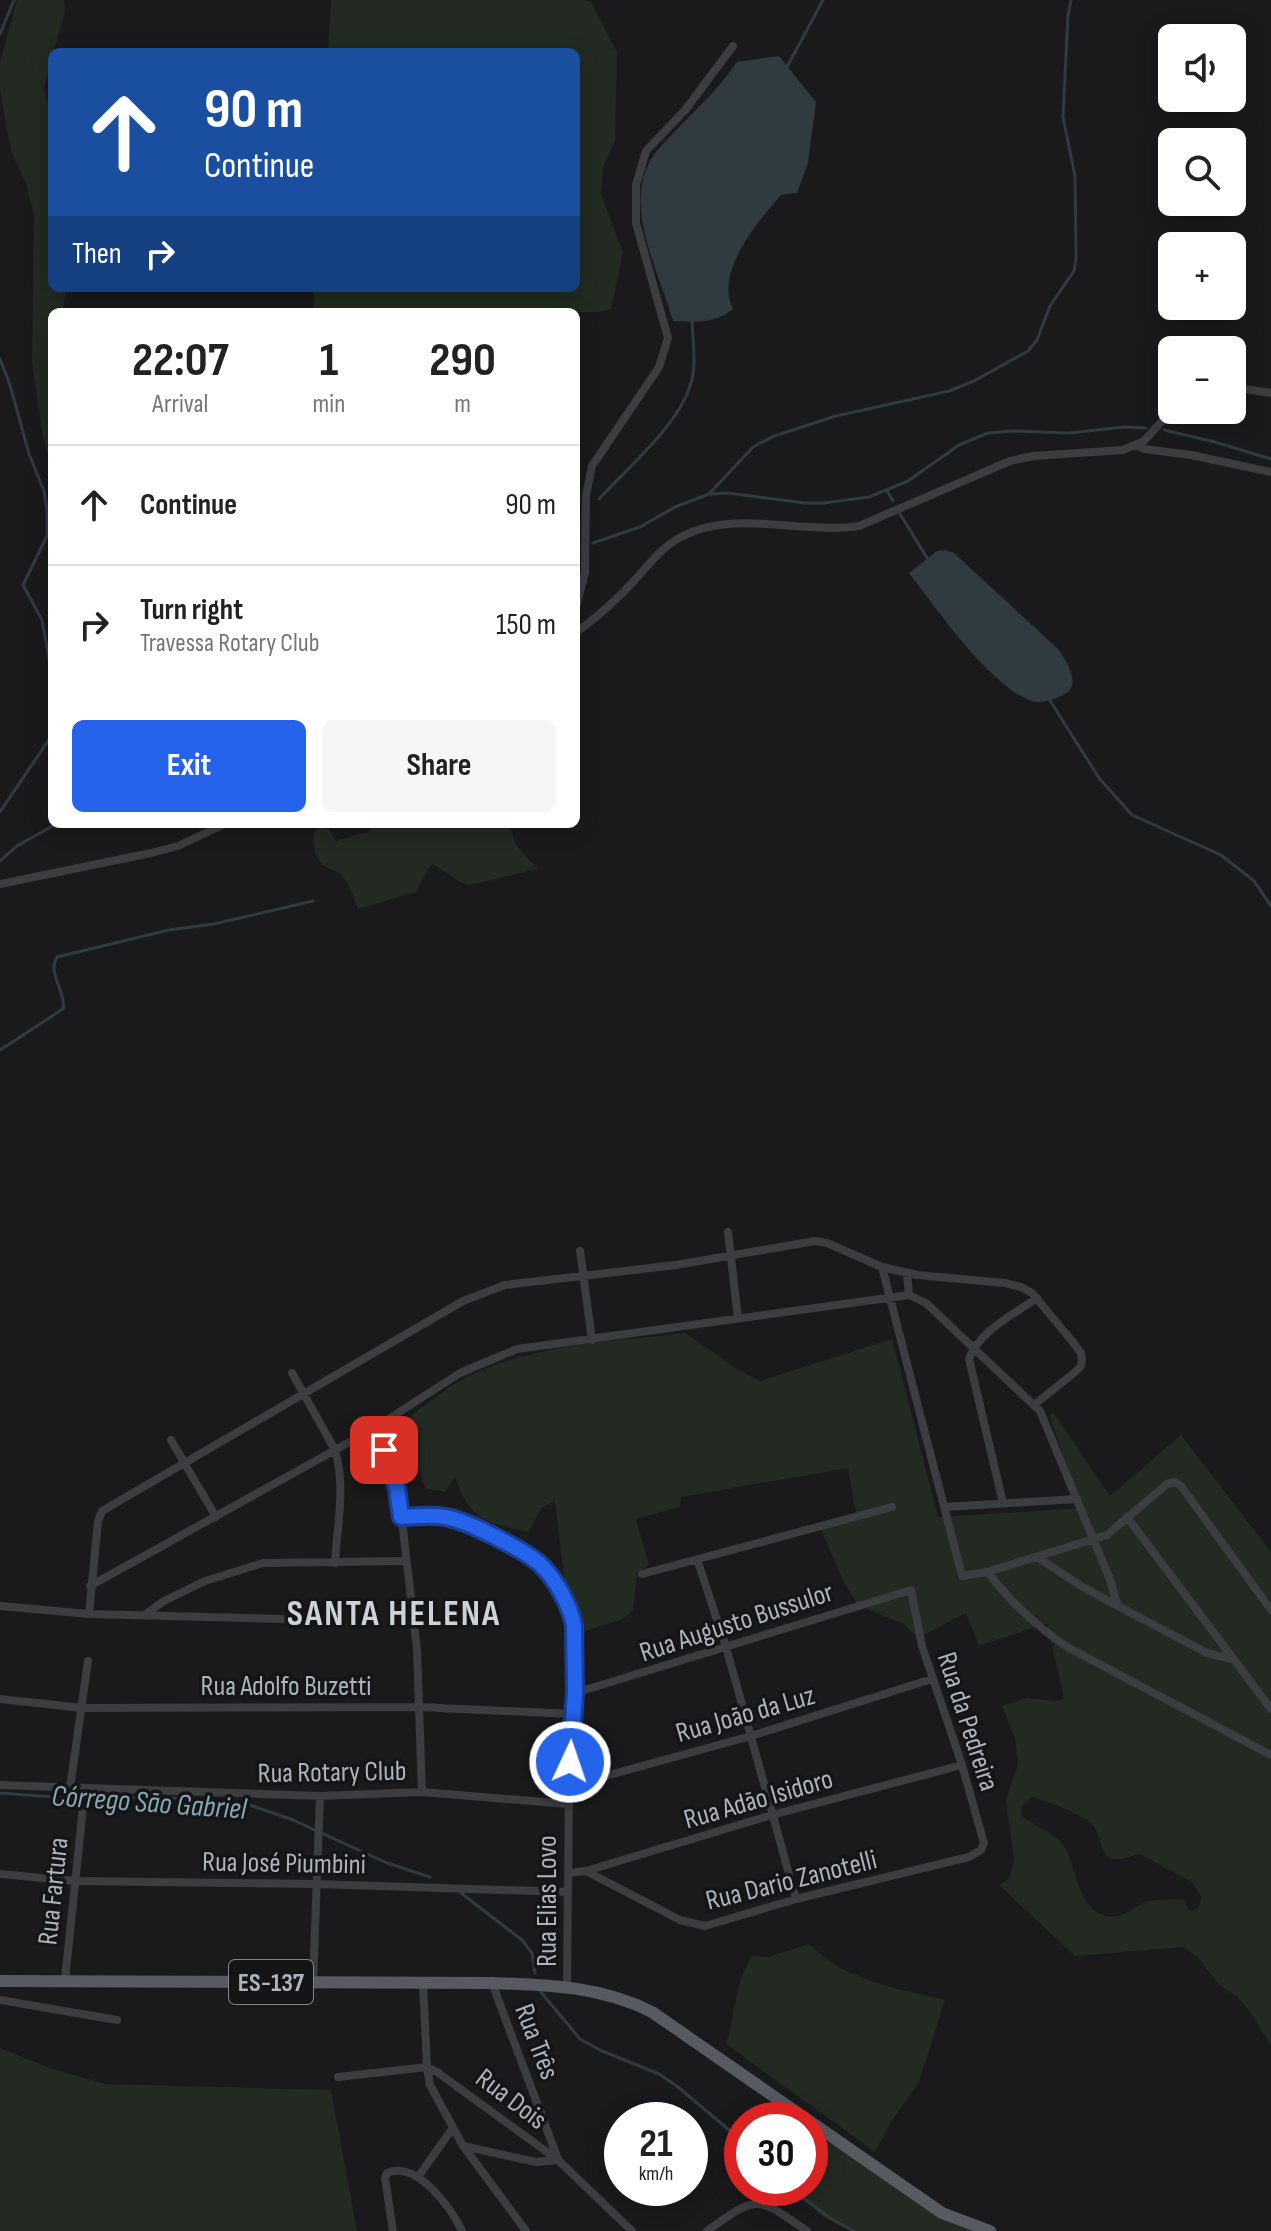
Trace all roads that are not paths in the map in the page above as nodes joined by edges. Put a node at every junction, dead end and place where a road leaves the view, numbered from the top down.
1 (733, 46) dead end
2 (1246, 389) edge
3 (1271, 393) edge
4 (1159, 424) edge
5 (1136, 445) junction
6 (1271, 472) edge
7 (580, 592) edge
8 (580, 629) edge
9 (216, 828) edge
10 (0, 884) edge
11 (728, 1232) dead end
12 (580, 1251) dead end
13 (732, 1256) junction
14 (882, 1267) junction
15 (907, 1273) junction
16 (584, 1276) junction
17 (909, 1295) junction
18 (889, 1297) junction
19 (1037, 1298) junction
20 (738, 1318) junction
21 (592, 1340) junction
22 (973, 1348) junction
23 (292, 1373) dead end
24 (304, 1395) junction
25 (1034, 1405) junction
26 (373, 1429) junction
27 (171, 1440) dead end
28 (335, 1450) junction
29 (185, 1464) junction
30 (1077, 1499) junction
31 (1003, 1503) junction
32 (892, 1507) dead end
33 (945, 1507) junction
34 (216, 1517) junction
35 (401, 1517) junction
36 (1127, 1517) junction
37 (1094, 1541) junction
38 (1037, 1557) junction
39 (697, 1559) junction
40 (405, 1561) junction
41 (335, 1563) junction
42 (987, 1572) junction
43 (642, 1574) dead end
44 (90, 1586) junction
45 (911, 1590) joint
46 (0, 1606) edge
47 (1118, 1606) junction
48 (1271, 1610) edge
49 (89, 1614) junction
50 (146, 1614) junction
51 (282, 1619) dead end
52 (726, 1647) junction
53 (1232, 1660) junction
54 (88, 1661) dead end
55 (932, 1679) junction
56 (575, 1693) junction
57 (0, 1699) edge
58 (418, 1707) junction
59 (83, 1708) junction
60 (1271, 1709) edge
61 (573, 1714) junction
62 (751, 1736) junction
63 (1271, 1755) edge
64 (962, 1765) junction
65 (0, 1785) edge
66 (569, 1786) junction
67 (70, 1788) junction
68 (422, 1792) junction
69 (320, 1796) junction
70 (568, 1804) junction
71 (83, 1807) dead end
72 (772, 1815) junction
73 (969, 1857) joint
74 (586, 1871) junction
75 (568, 1873) junction
76 (0, 1874) edge
77 (74, 1881) junction
78 (316, 1884) junction
79 (567, 1892) junction
80 (796, 1899) junction
81 (65, 1980) junction
82 (0, 1981) edge
83 (313, 1983) junction
84 (423, 1983) junction
85 (492, 1983) junction
86 (555, 1986) junction
87 (0, 2000) edge
88 (117, 2020) dead end
89 (427, 2067) junction
90 (338, 2077) dead end
91 (452, 2129) junction
92 (463, 2146) junction
93 (558, 2160) junction
94 (418, 2177) junction
95 (393, 2231) edge
96 (462, 2231) edge
97 (526, 2231) edge
98 (632, 2231) edge
99 (707, 2231) edge
100 (807, 2231) edge
101 (990, 2231) edge

1 - 7 street
2 - 3 street
4 - 5 street
5 - 6 street
5 - 8 street
9 - 10 street
11 - 13 street
12 - 16 street
13 - 14 street
13 - 16 street
13 - 20 street
14 - 15 street
14 - 18 street
15 - 17 street
15 - 19 street
16 - 21 street
16 - 24 street
17 - 18 street
17 - 22 street
18 - 20 street
18 - 33 street
19 - 22 street
19 - 25 street
20 - 21 street
21 - 26 street
22 - 25 street
22 - 31 street
23 - 24 street
24 - 28 street
24 - 29 street
25 - 30 street
26 - 28 street
26 - 35 street
27 - 29 street
28 - 34 street
28 - 41 street
29 - 34 street
29 - 44 street
30 - 31 street
30 - 37 street
31 - 33 street
32 - 39 street
33 - 42 street
34 - 44 street
35 - 40 street
35 - 56 street, Rua Elias Lovo
36 - 37 street
36 - 48 street
36 - 53 street
37 - 38 street
37 - 47 street
38 - 42 street
38 - 47 street
39 - 43 street
39 - 52 street
40 - 41 street
40 - 58 street
41 - 50 street
42 - 63 street
44 - 49 street
45 - 52 street, Rua Augusto Bussulor
45 - 55 street, Rua da Pedreira
46 - 49 street
47 - 53 street
49 - 50 street
50 - 51 street
52 - 56 street, Rua Augusto Bussulor
52 - 62 street
53 - 60 street
54 - 59 street
55 - 62 street, Rua João da Luz
55 - 64 street, Rua da Pedreira
56 - 61 street, Rua Elias Lovo
57 - 59 street, Rua Adolfo Buzetti
58 - 59 street, Rua Adolfo Buzetti
58 - 61 street, Rua Adolfo Buzetti
58 - 68 street
59 - 67 street
61 - 66 street, Rua Elias Lovo
62 - 66 street, Rua João da Luz
62 - 72 street
64 - 72 street, Rua Adão Isidoro
64 - 73 street, Rua da Pedreira
65 - 67 street, Rua Rotary Club
66 - 70 street, Rua Elias Lovo
67 - 69 street, Rua Rotary Club
68 - 69 street, Rua Rotary Club
68 - 70 street, Rua Rotary Club
69 - 78 street
70 - 75 street, Rua Elias Lovo
71 - 77 street, Rua Fartura
72 - 74 street, Rua Adão Isidoro
72 - 80 street
73 - 80 street, Rua Dario Zanotelli
74 - 75 street, Rua Adão Isidoro
74 - 80 street, Rua Dario Zanotelli
75 - 79 street, Rua Elias Lovo
76 - 77 street, Rua José Piumbini
77 - 78 street, Rua José Piumbini
77 - 81 street, Rua Fartura
78 - 79 street, Rua José Piumbini
78 - 83 street
79 - 86 street, Rua Elias Lovo
81 - 82 main road, ES-137
81 - 83 main road, ES-137
83 - 84 main road, ES-137
84 - 85 main road, ES-137
84 - 89 street
85 - 86 main road, ES-137
85 - 93 street, Rua Três
86 - 101 main road, ES-137
87 - 88 street
89 - 90 street
89 - 91 street
89 - 93 street, Rua Dois
91 - 92 street
91 - 94 street
92 - 93 street
92 - 97 street
93 - 98 street, Rua Dois
94 - 95 street
94 - 96 street
99 - 100 street

